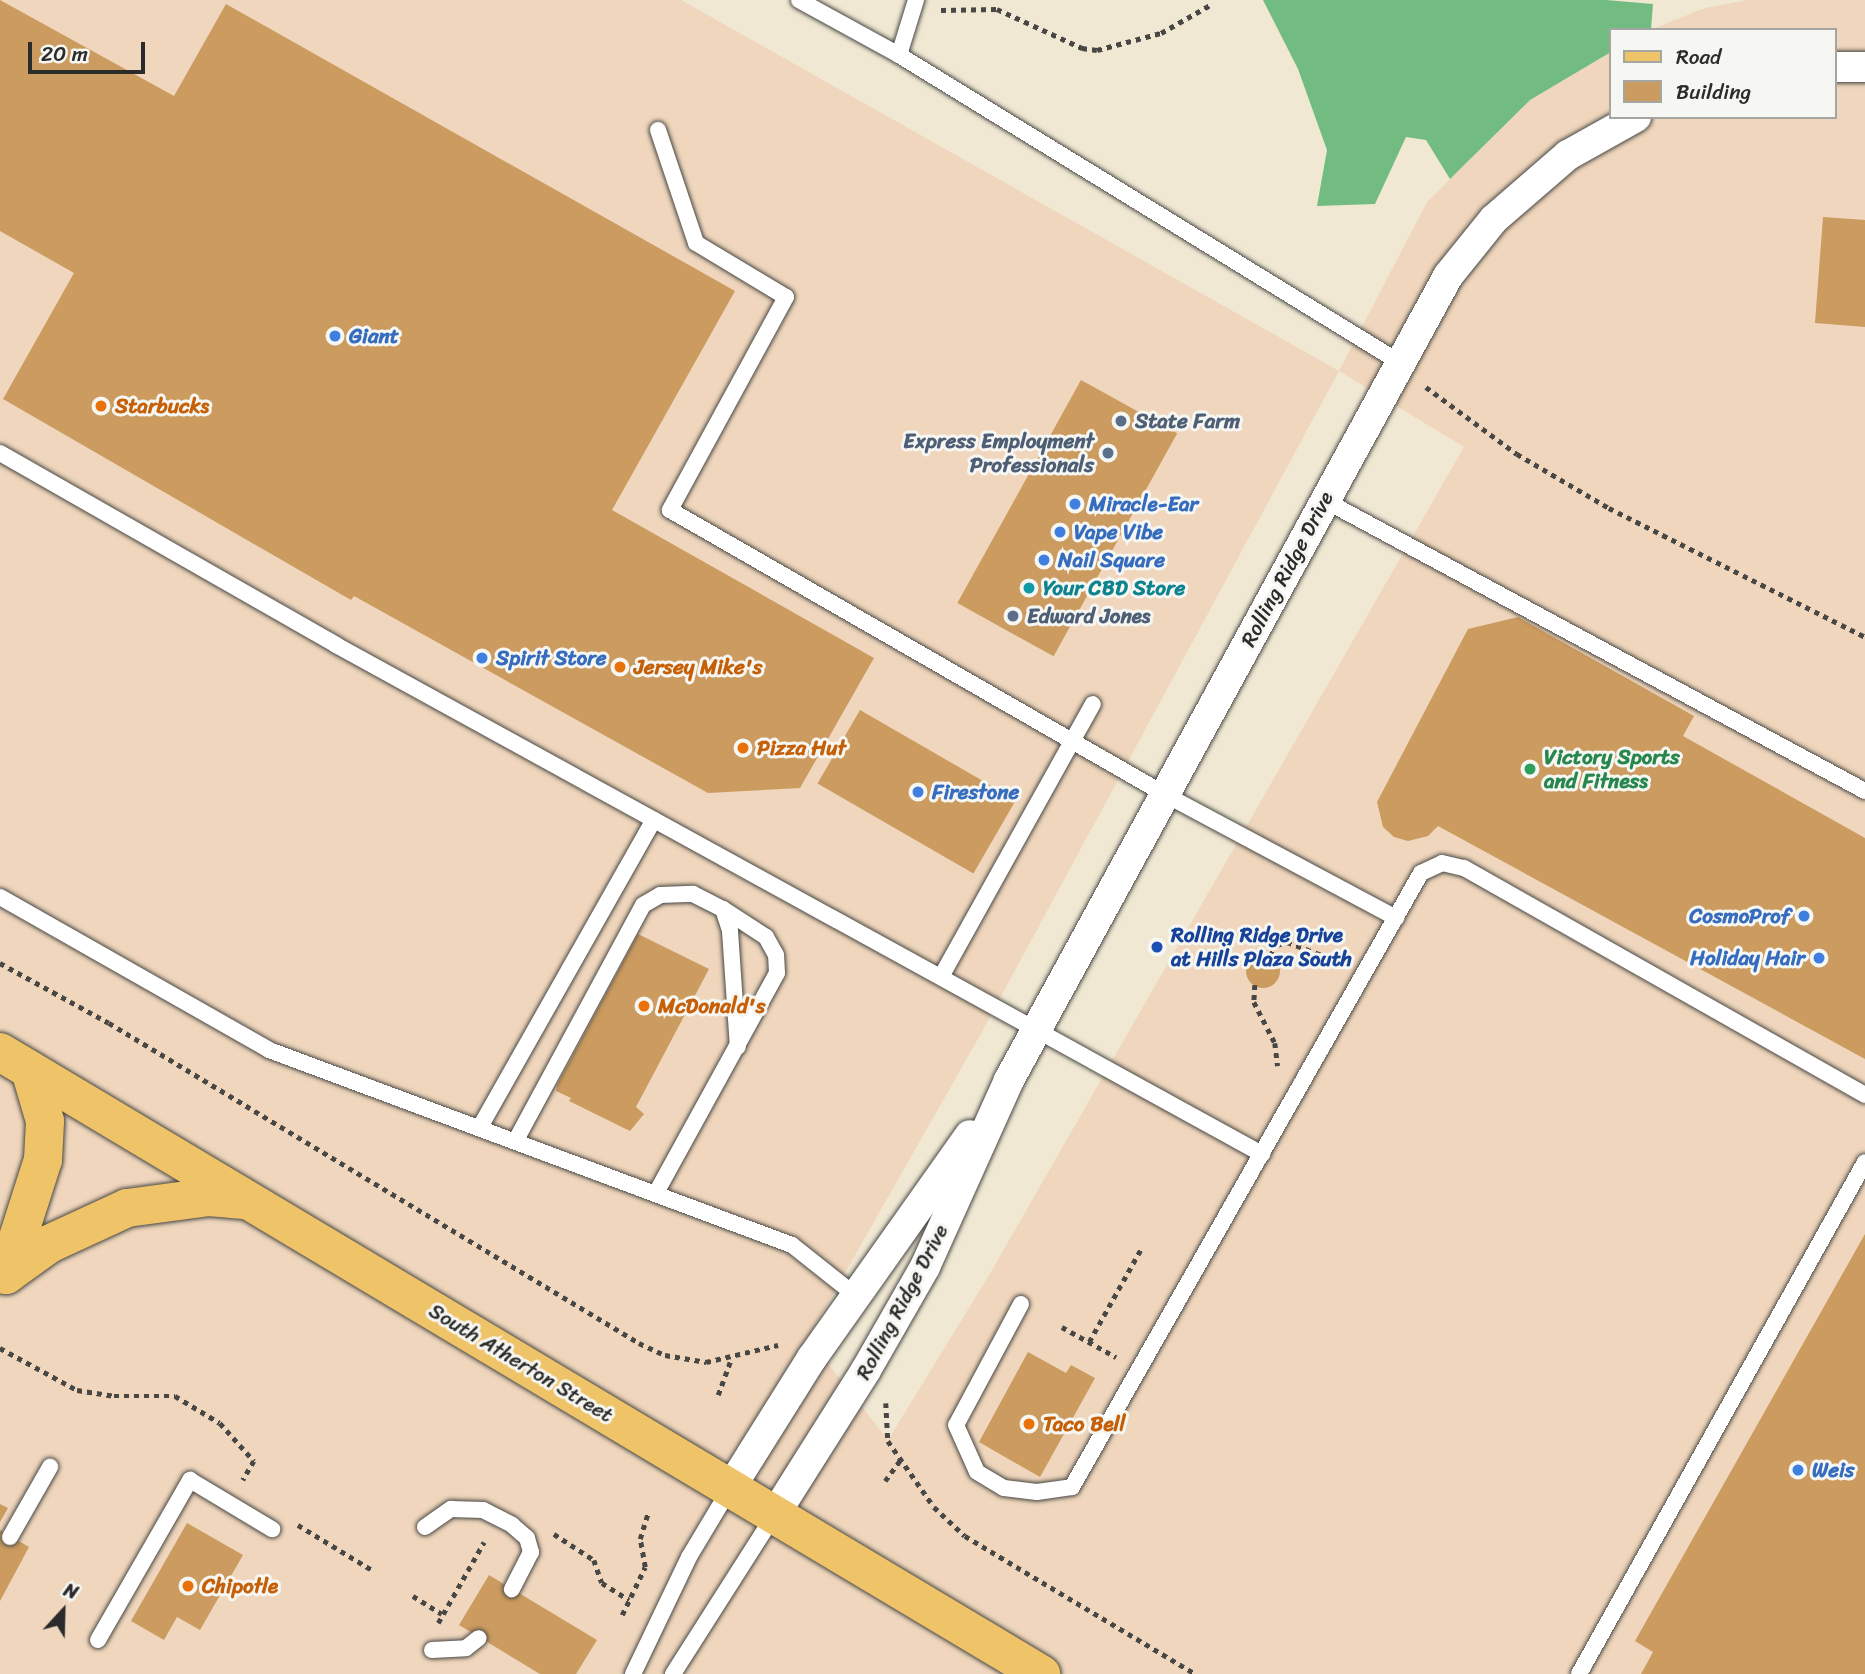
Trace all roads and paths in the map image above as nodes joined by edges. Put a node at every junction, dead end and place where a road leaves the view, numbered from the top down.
1 (799, 0) edge
2 (916, 0) edge
3 (1210, 5) dead end
4 (937, 10) dead end
5 (899, 55) junction
6 (1865, 66) edge
7 (1837, 67) edge
8 (1632, 119) edge
9 (658, 130) dead end
10 (1408, 372) junction
11 (0, 453) edge
12 (1324, 500) junction
13 (1865, 637) edge
14 (1093, 704) dead end
15 (1073, 741) junction
16 (1865, 791) edge
17 (1166, 795) junction
18 (654, 820) junction
19 (0, 897) edge
20 (723, 909) junction
21 (1396, 918) junction
22 (1270, 956) dead end
23 (1338, 961) dead end
24 (0, 963) edge
25 (942, 975) junction
26 (1255, 985) dead end
27 (1038, 1028) junction
28 (738, 1047) junction
29 (15, 1061) edge
30 (1278, 1071) dead end
31 (1009, 1080) junction
32 (1865, 1095) edge
33 (480, 1127) junction
34 (516, 1140) junction
35 (1262, 1154) junction
36 (1865, 1162) edge
37 (656, 1193) junction
38 (247, 1200) junction
39 (1142, 1247) dead end
40 (3, 1278) edge
41 (855, 1295) junction
42 (1021, 1304) dead end
43 (1062, 1327) dead end
44 (1089, 1342) junction
45 (779, 1345) dead end
46 (0, 1348) edge
47 (731, 1359) junction
48 (1116, 1370) dead end
49 (718, 1395) dead end
50 (886, 1401) dead end
51 (900, 1460) junction
52 (50, 1467) dead end
53 (884, 1482) dead end
54 (731, 1487) junction
55 (239, 1489) dead end
56 (648, 1512) dead end
57 (775, 1514) junction
58 (294, 1522) dead end
59 (425, 1527) dead end
60 (272, 1530) dead end
61 (549, 1531) dead end
62 (10, 1537) dead end
63 (485, 1542) dead end
64 (372, 1570) dead end
65 (512, 1589) dead end
66 (413, 1597) dead end
67 (629, 1600) junction
68 (442, 1615) junction
69 (622, 1615) dead end
70 (436, 1626) dead end
71 (479, 1638) dead end
72 (98, 1640) dead end
73 (432, 1650) dead end
74 (633, 1674) edge
75 (673, 1674) edge
76 (1041, 1674) edge
77 (1196, 1674) edge
78 (1580, 1674) edge

1 - 5 lane
2 - 5 lane
3 - 4 path
5 - 10 lane
6 - 7 street
8 - 10 street, Rolling Ridge Drive
9 - 15 lane
10 - 12 street, Rolling Ridge Drive
10 - 13 path
11 - 18 lane
12 - 16 lane
12 - 17 street, Rolling Ridge Drive
14 - 15 lane
15 - 17 lane
15 - 25 lane
17 - 21 lane
17 - 27 street, Rolling Ridge Drive
18 - 25 lane
18 - 33 lane
19 - 33 lane
20 - 28 lane
20 - 28 lane
20 - 34 lane
21 - 32 lane
21 - 35 lane
22 - 23 path
24 - 47 path
25 - 27 lane
26 - 30 path
27 - 31 street, Rolling Ridge Drive
27 - 35 lane
28 - 37 lane
29 - 38 main road, South Atherton Street
29 - 40 main road
31 - 41 street, Rolling Ridge Drive
31 - 57 street, Rolling Ridge Drive
33 - 34 lane
34 - 37 lane
35 - 42 lane
36 - 78 lane
37 - 41 lane
38 - 40 main road
38 - 54 main road, South Atherton Street
39 - 44 path
41 - 54 street, Rolling Ridge Drive
43 - 44 path
44 - 48 path
45 - 47 path
46 - 55 path
47 - 49 path
50 - 51 path
51 - 53 path
51 - 77 path
52 - 62 lane
54 - 57 main road, South Atherton Street
54 - 74 lane
56 - 67 path
57 - 75 lane
57 - 76 main road, South Atherton Street
58 - 64 path
59 - 65 lane
60 - 72 lane
61 - 67 path
63 - 68 path
66 - 68 path
67 - 69 path
68 - 70 path
71 - 73 lane

